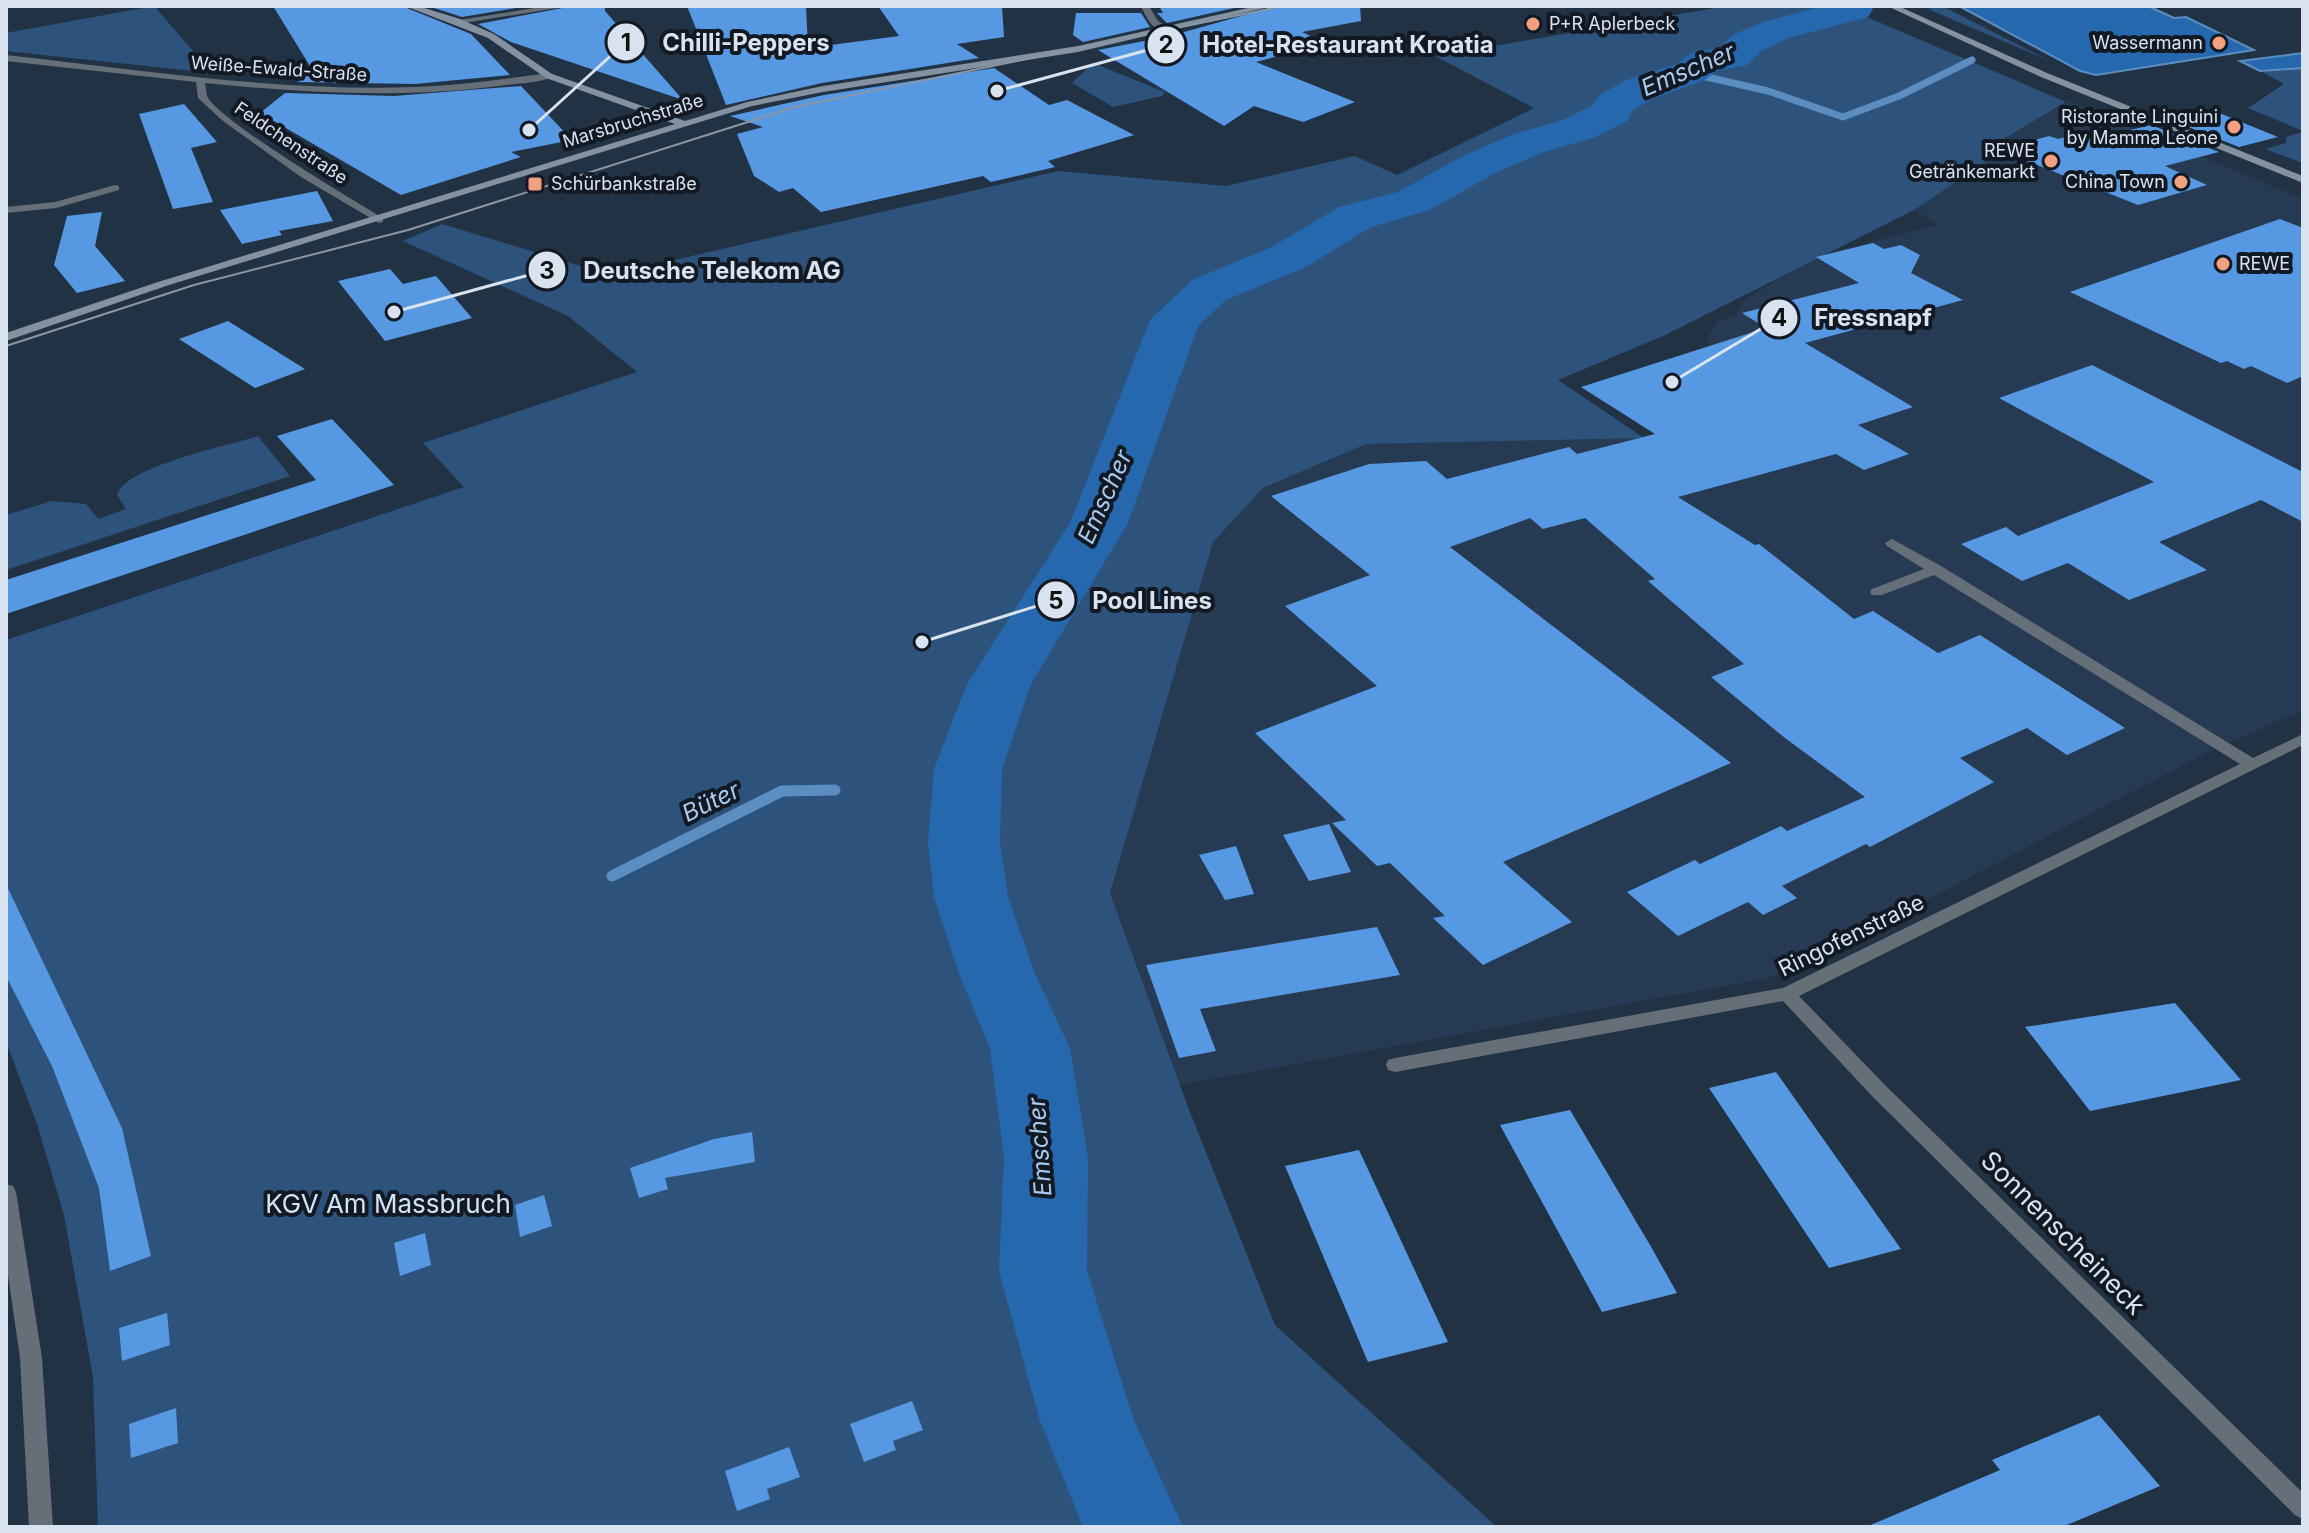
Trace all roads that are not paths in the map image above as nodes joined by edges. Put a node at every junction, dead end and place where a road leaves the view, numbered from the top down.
1 (409, 6) edge
2 (566, 6) edge
3 (1145, 6) edge
4 (1269, 6) edge
5 (1285, 6) edge
6 (1891, 6) edge
7 (1240, 14) junction
8 (457, 21) junction
9 (1167, 31) junction
10 (6, 58) edge
11 (549, 76) junction
12 (200, 80) junction
13 (684, 124) junction
14 (2303, 180) edge
15 (115, 188) dead end
16 (6, 210) edge
17 (379, 220) junction
18 (6, 337) edge
19 (1892, 543) dead end
20 (1936, 569) junction
21 (1877, 592) dead end
22 (2303, 739) edge
23 (2250, 763) junction
24 (1787, 994) junction
25 (1395, 1065) dead end
26 (6, 1192) edge
27 (2303, 1508) edge
28 (41, 1527) edge

1 - 8 street
2 - 8 street
3 - 9 street
4 - 7 street, Marsbruchstraße
5 - 7 street, Marsbruchstraße
6 - 14 street
7 - 9 street, Marsbruchstraße
8 - 11 street
9 - 13 street, Marsbruchstraße
10 - 12 street, Weiße-Ewald-Straße
11 - 12 street, Weiße-Ewald-Straße
11 - 13 street
12 - 17 street, Feldchenstraße
13 - 17 street, Marsbruchstraße
15 - 16 street
17 - 18 street, Marsbruchstraße
19 - 20 street
20 - 21 street
20 - 23 street
22 - 23 street, Ringofenstraße
23 - 24 street, Ringofenstraße
24 - 25 street, Ringofenstraße
24 - 27 street, Sonnenscheineck
26 - 28 street

